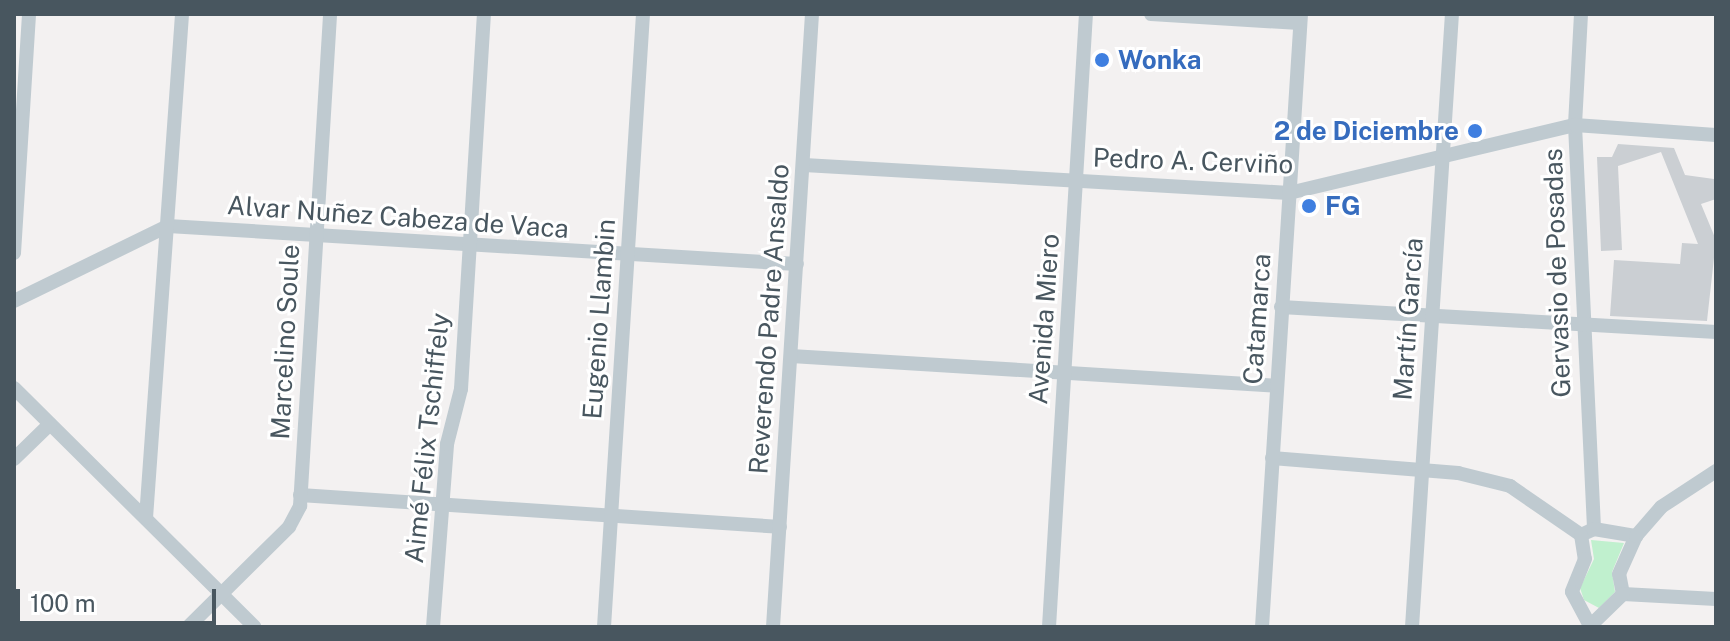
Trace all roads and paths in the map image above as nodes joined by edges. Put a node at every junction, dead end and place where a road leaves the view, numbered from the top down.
1 (29, 14) edge
2 (182, 14) edge
3 (330, 14) edge
4 (484, 14) edge
5 (643, 14) edge
6 (812, 14) edge
7 (1086, 14) edge
8 (1151, 14) edge
9 (1452, 14) edge
10 (1581, 14) edge
11 (1301, 19) edge
12 (1575, 125) junction
13 (1716, 135) edge
14 (18, 142) edge
15 (1442, 157) junction
16 (804, 165) junction
17 (1078, 181) junction
18 (1289, 193) junction
19 (168, 226) junction
20 (315, 236) junction
21 (469, 246) junction
22 (14, 253) edge
23 (627, 256) junction
24 (797, 264) junction
25 (14, 301) edge
26 (1281, 307) junction
27 (1432, 316) junction
28 (1582, 326) junction
29 (1716, 332) edge
30 (791, 356) junction
31 (1064, 375) junction
32 (1276, 386) junction
33 (14, 388) edge
34 (50, 424) junction
35 (1272, 458) junction
36 (14, 459) edge
37 (1423, 467) junction
38 (1716, 471) edge
39 (300, 495) junction
40 (441, 505) junction
41 (610, 517) junction
42 (146, 518) junction
43 (780, 527) junction
44 (1588, 532) junction
45 (1636, 536) junction
46 (221, 593) junction
47 (1623, 594) junction
48 (1716, 599) edge
49 (188, 627) edge
50 (255, 627) edge
51 (433, 627) edge
52 (604, 627) edge
53 (773, 627) edge
54 (1049, 627) edge
55 (1262, 627) edge
56 (1412, 627) edge
57 (1590, 627) edge

1 - 14 street
2 - 19 street
3 - 20 street, Marcelino Soule
4 - 21 street, Aimé Félix Tschiffely
5 - 23 street, Eugenio Llambin
6 - 16 street, Reverendo Padre Ansaldo
7 - 17 street, Avenida Miero
8 - 11 street
9 - 15 street, Martín García
10 - 12 street, Gervasio de Posadas
11 - 18 street, Catamarca
12 - 13 street, Pedro A. Cerviño
12 - 15 street, Pedro A. Cerviño
12 - 28 street, Gervasio de Posadas
14 - 22 street
15 - 18 street, Pedro A. Cerviño
15 - 27 street, Martín García
16 - 17 street, Pedro A. Cerviño
16 - 24 street, Reverendo Padre Ansaldo
17 - 18 street, Pedro A. Cerviño
17 - 31 street, Avenida Miero
18 - 26 street, Catamarca
19 - 20 street, Alvar Nuñez Cabeza de Vaca
19 - 25 street, Alvar Nuñez Cabeza de Vaca
19 - 42 street
20 - 21 street, Alvar Nuñez Cabeza de Vaca
20 - 39 street, Marcelino Soule
21 - 23 street, Alvar Nuñez Cabeza de Vaca
21 - 40 street, Aimé Félix Tschiffely
23 - 24 street, Alvar Nuñez Cabeza de Vaca
23 - 41 street, Eugenio Llambin
24 - 30 street, Reverendo Padre Ansaldo
26 - 27 street
26 - 32 street, Catamarca
27 - 28 street
27 - 37 street, Martín García
28 - 29 street
28 - 44 street, Gervasio de Posadas
30 - 31 street
30 - 43 street, Reverendo Padre Ansaldo
31 - 32 street
31 - 54 street, Avenida Miero
32 - 35 street, Catamarca
33 - 34 street
34 - 36 street
34 - 42 street
35 - 37 street
35 - 55 street, Catamarca
37 - 44 street
37 - 56 street, Martín García
38 - 45 street
39 - 40 street
39 - 46 street, Marcelino Soule
40 - 41 street
40 - 51 street, Aimé Félix Tschiffely
41 - 43 street
41 - 52 street, Eugenio Llambin
42 - 46 street
43 - 53 street, Reverendo Padre Ansaldo
44 - 45 street
44 - 57 street, Gervasio de Posadas
45 - 47 street
46 - 49 street, Marcelino Soule
46 - 50 street
47 - 48 street
47 - 57 street

